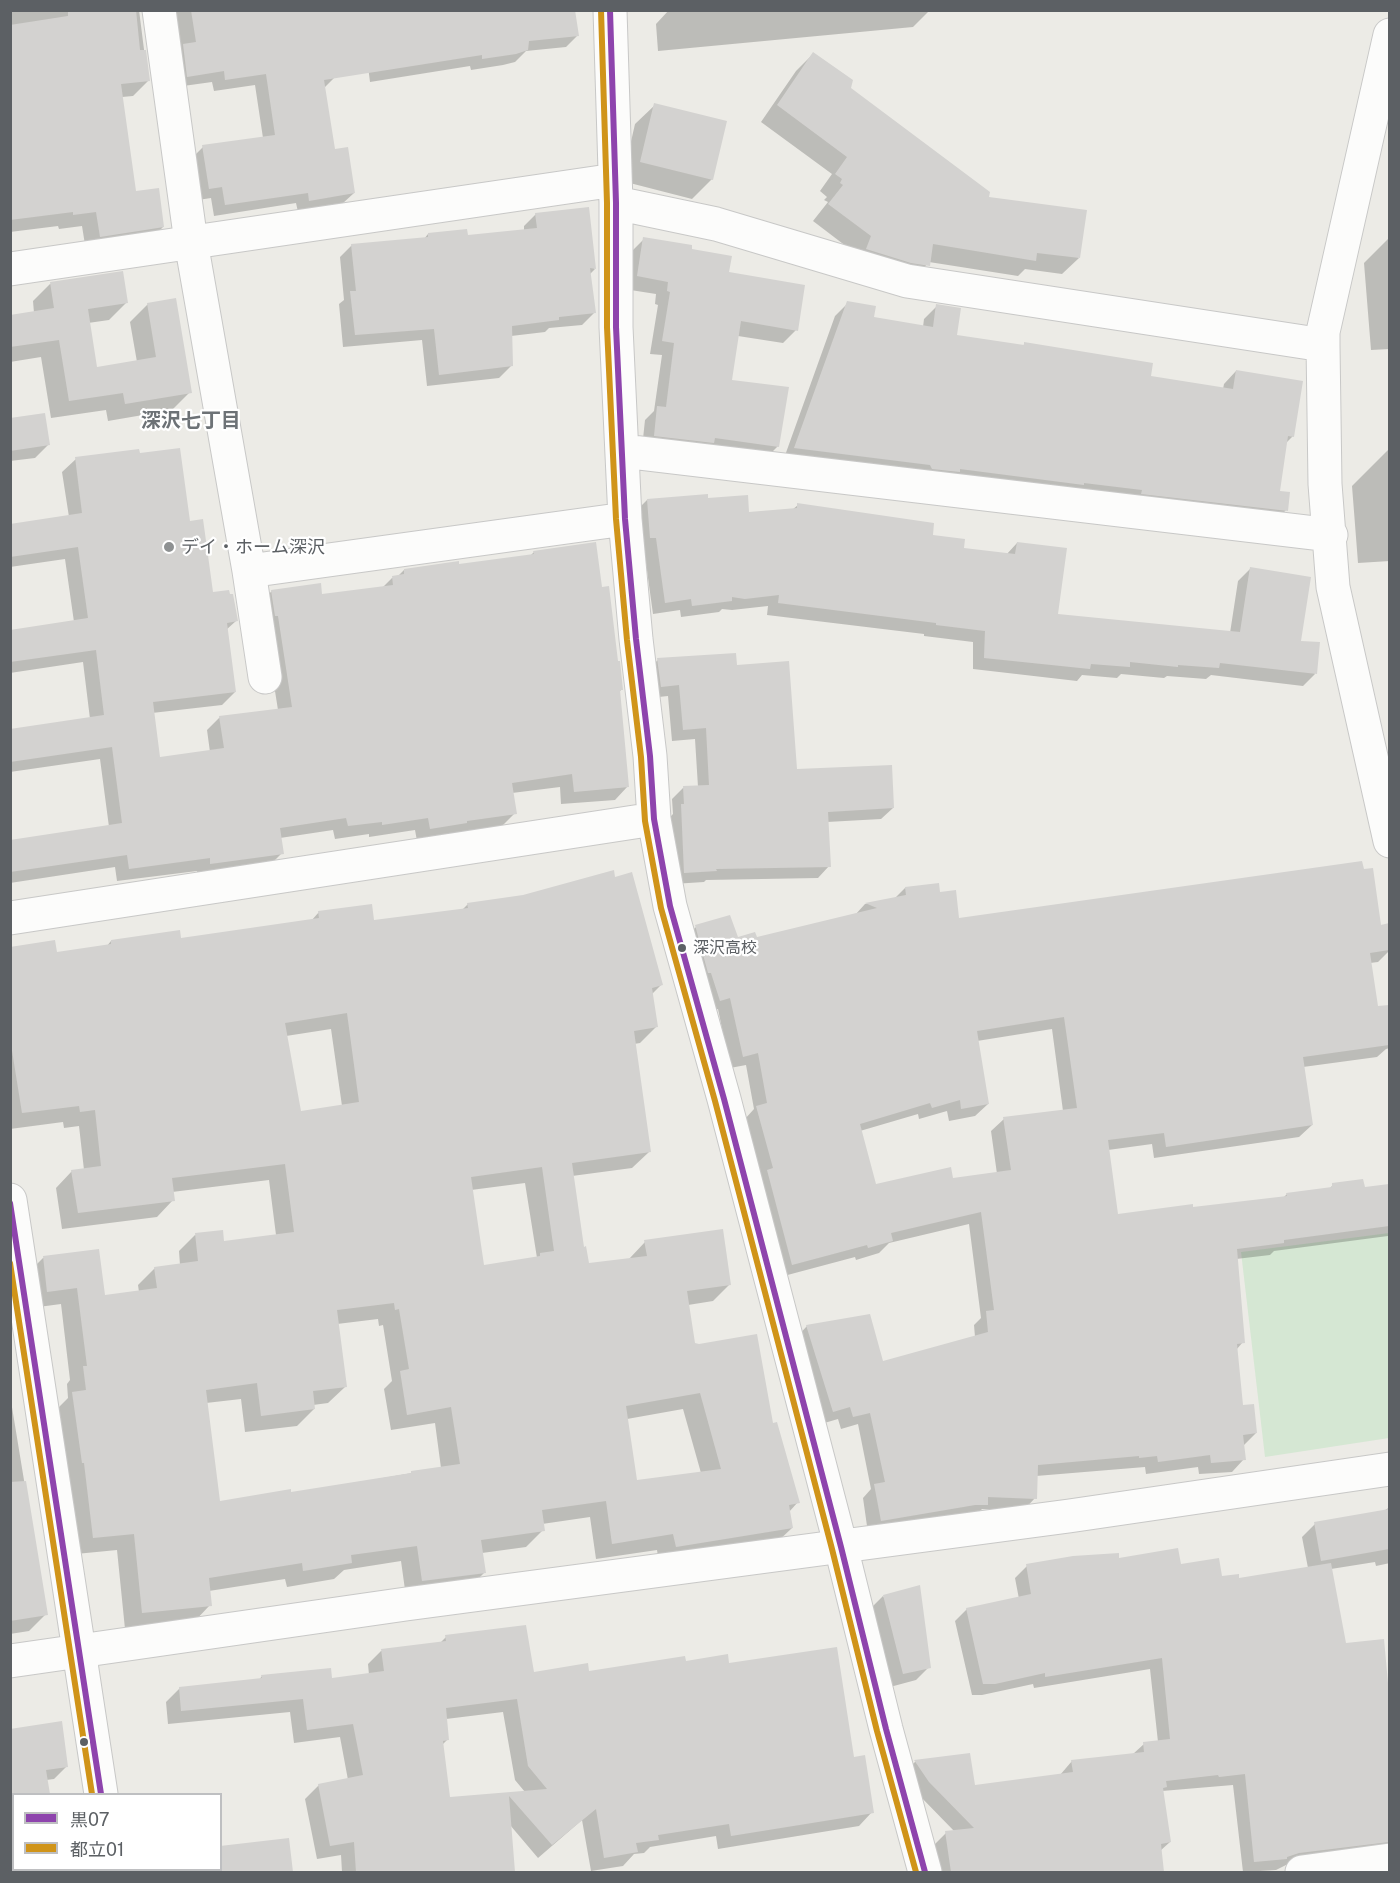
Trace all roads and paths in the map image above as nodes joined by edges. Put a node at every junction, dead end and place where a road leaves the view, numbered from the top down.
1 (159, 10) edge
2 (610, 10) edge
3 (1389, 35) edge
4 (616, 191) junction
5 (191, 242) junction
6 (10, 269) edge
7 (1323, 345) junction
8 (623, 451) junction
9 (625, 519) junction
10 (1331, 535) junction
11 (249, 570) junction
12 (265, 677) dead end
13 (654, 819) junction
14 (1389, 841) edge
15 (10, 918) edge
16 (10, 1200) edge
17 (1389, 1469) edge
18 (842, 1547) junction
19 (80, 1650) junction
20 (10, 1661) edge
21 (101, 1793) edge
22 (1389, 1860) edge
23 (925, 1872) edge
24 (1302, 1872) edge

1 - 5 street
2 - 4 street
3 - 7 street
4 - 5 street
4 - 7 street
4 - 8 street
5 - 6 street
5 - 11 street
7 - 10 street
8 - 9 street
8 - 10 street
9 - 11 street
9 - 13 street
10 - 14 street
11 - 12 street
13 - 15 street
13 - 18 street
16 - 19 street
17 - 18 street
18 - 19 street
18 - 23 street
19 - 20 street
19 - 21 street
22 - 24 street

